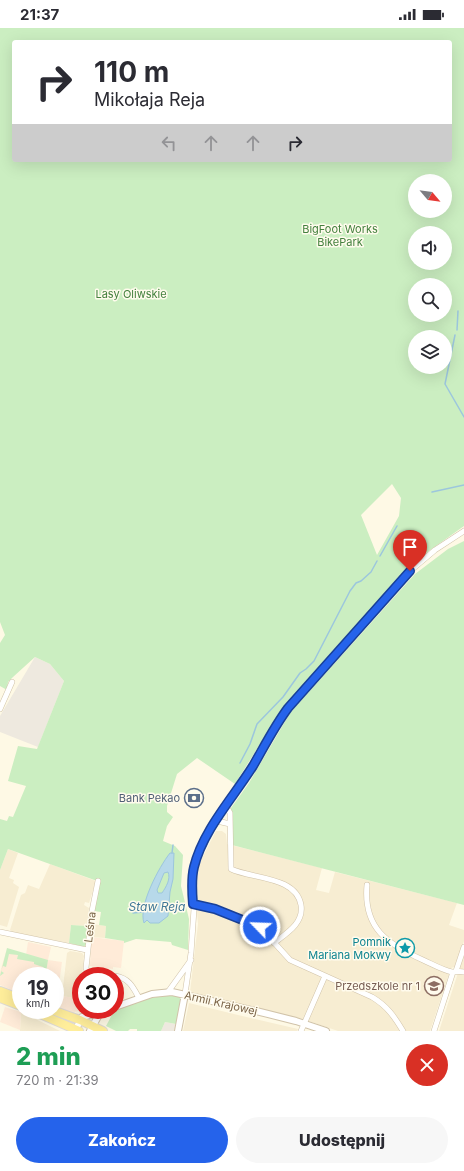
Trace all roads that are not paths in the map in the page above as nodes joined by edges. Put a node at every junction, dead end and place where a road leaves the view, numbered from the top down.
1 (464, 531) edge
2 (12, 682) dead end
3 (0, 709) edge
4 (226, 806) junction
5 (217, 821) junction
6 (230, 824) junction
7 (98, 882) dead end
8 (367, 885) dead end
9 (193, 904) junction
10 (0, 932) edge
11 (274, 943) junction
12 (464, 947) edge
13 (87, 950) junction
14 (191, 960) junction
15 (86, 967) edge
16 (454, 972) junction
17 (464, 972) edge
18 (325, 976) junction
19 (124, 979) edge
20 (0, 991) edge
21 (168, 992) junction
22 (185, 994) junction
23 (12, 996) edge
24 (0, 998) edge
25 (139, 998) junction
26 (12, 1003) edge
27 (124, 1004) edge
28 (64, 1014) edge
29 (52, 1019) edge
30 (97, 1019) edge
31 (80, 1020) junction
32 (303, 1023) junction
33 (92, 1029) edge
34 (77, 1030) edge
35 (103, 1031) edge
36 (178, 1031) edge
37 (301, 1031) edge
38 (326, 1031) edge
39 (402, 1031) edge
40 (434, 1031) edge

1 - 4 street
2 - 3 street
4 - 5 street
4 - 6 street
5 - 6 street
5 - 9 street
6 - 11 street
7 - 13 street, Leśna
8 - 16 street
9 - 11 street
9 - 14 street
10 - 13 street
11 - 18 street
12 - 16 street
13 - 15 street, Leśna
14 - 21 street
14 - 22 street
16 - 17 street
16 - 40 street
18 - 32 street
18 - 39 street
19 - 25 street
20 - 23 main road
21 - 22 street, Armii Krajowej
21 - 25 street, Armii Krajowej
22 - 32 street, Armii Krajowej
22 - 36 street
24 - 26 main road
25 - 27 street, Armii Krajowej
28 - 31 main road
29 - 34 main road
30 - 33 street
31 - 33 main road
31 - 34 street
32 - 37 street
32 - 38 street, Armii Krajowej
33 - 35 main road

